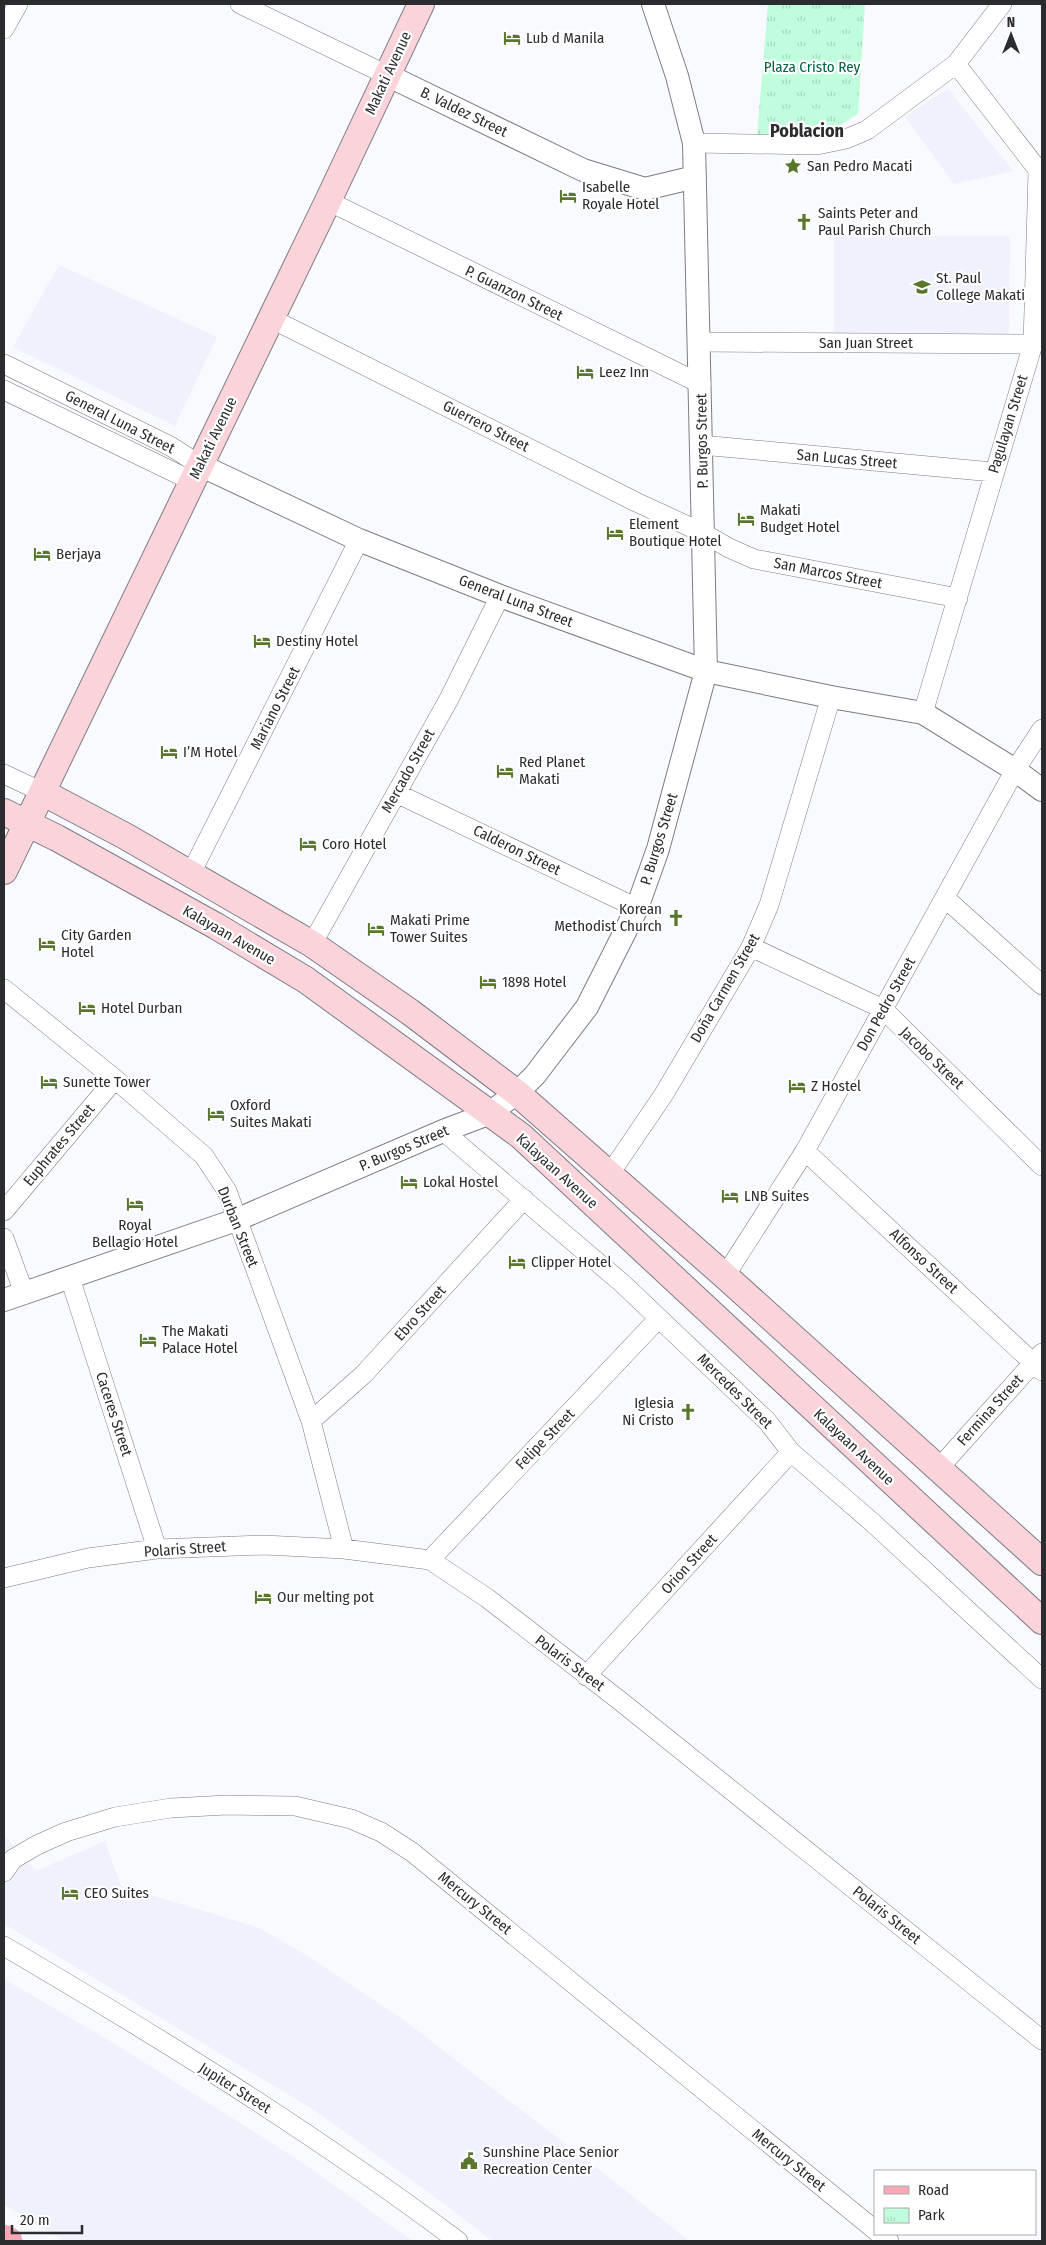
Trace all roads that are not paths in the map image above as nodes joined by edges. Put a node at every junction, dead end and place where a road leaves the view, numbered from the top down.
1 (18, 4) edge
2 (240, 4) edge
3 (421, 4) edge
4 (653, 4) edge
5 (1002, 4) edge
6 (4, 29) edge
7 (956, 64) junction
8 (387, 76) junction
9 (694, 143) junction
10 (1041, 172) edge
11 (695, 177) junction
12 (328, 201) junction
13 (270, 318) junction
14 (700, 342) junction
15 (1033, 344) junction
16 (4, 364) edge
17 (701, 384) junction
18 (4, 390) edge
19 (701, 445) junction
20 (993, 472) junction
21 (196, 473) junction
22 (703, 533) junction
23 (359, 540) junction
24 (500, 596) junction
25 (958, 598) junction
26 (706, 671) junction
27 (831, 697) junction
28 (923, 713) junction
29 (1042, 729) edge
30 (1016, 770) junction
31 (4, 774) edge
32 (1042, 790) edge
33 (42, 792) junction
34 (396, 793) junction
35 (4, 812) edge
36 (28, 824) junction
37 (4, 871) edge
38 (190, 875) junction
39 (945, 898) junction
40 (637, 908) junction
41 (312, 944) junction
42 (751, 947) junction
43 (1042, 984) edge
44 (4, 989) edge
45 (883, 1009) junction
46 (114, 1079) junction
47 (517, 1092) junction
48 (488, 1114) junction
49 (443, 1131) junction
50 (805, 1151) junction
51 (1042, 1166) edge
52 (610, 1175) junction
53 (524, 1199) junction
54 (4, 1211) edge
55 (236, 1220) junction
56 (4, 1238) edge
57 (725, 1276) junction
58 (70, 1278) junction
59 (14, 1297) edge
60 (659, 1318) junction
61 (1039, 1362) edge
62 (311, 1421) junction
63 (791, 1452) junction
64 (939, 1468) junction
65 (157, 1549) junction
66 (344, 1549) junction
67 (430, 1560) junction
68 (1042, 1562) edge
69 (4, 1578) edge
70 (1038, 1609) edge
71 (586, 1676) junction
72 (1042, 1679) edge
73 (4, 1872) edge
74 (4, 1946) edge
75 (1042, 2040) edge
76 (874, 2229) edge
77 (4, 2239) edge
78 (8, 2241) edge
79 (458, 2241) edge

1 - 6 street
2 - 8 street, B. Valdez Street
3 - 8 main road, Makati Avenue
4 - 9 street, P. Burgos Street
5 - 7 street
7 - 9 street
7 - 10 street, Pagulayan Street
8 - 11 street, B. Valdez Street
8 - 12 main road, Makati Avenue
9 - 11 street, P. Burgos Street
10 - 15 street, Pagulayan Street
11 - 14 street, P. Burgos Street
12 - 13 main road, Makati Avenue
12 - 17 street, P. Guanzon Street
13 - 21 main road, Makati Avenue
13 - 22 street, Guerrero Street
14 - 15 street, San Juan Street
14 - 17 street, P. Burgos Street
15 - 20 street, Pagulayan Street
16 - 21 street, General Luna Street
17 - 19 street, P. Burgos Street
18 - 21 street, General Luna Street
19 - 20 street, San Lucas Street
19 - 22 street, P. Burgos Street
20 - 25 street, Pagulayan Street
21 - 23 street, General Luna Street
21 - 33 main road, Makati Avenue
22 - 25 street, San Marcos Street
22 - 26 street, P. Burgos Street
23 - 24 street, General Luna Street
23 - 38 street, Mariano Street
24 - 26 street, General Luna Street
24 - 34 street, Mercado Street
25 - 28 street, Pagulayan Street
26 - 27 street, General Luna Street
26 - 40 street, P. Burgos Street
27 - 28 street, General Luna Street
27 - 42 street, Doña Carmen Street
28 - 30 street, General Luna Street
29 - 30 street, Don Pedro Street
30 - 32 street, General Luna Street
30 - 39 street, Don Pedro Street
31 - 33 street
33 - 36 main road, Makati Avenue
33 - 38 main road
34 - 40 street, Calderon Street
34 - 41 street, Mercado Street
35 - 36 main road, Kalayaan Avenue
36 - 37 main road, Makati Avenue
36 - 48 main road, Kalayaan Avenue
38 - 41 main road
39 - 43 street
39 - 45 street, Don Pedro Street
40 - 47 street, P. Burgos Street
41 - 47 main road
42 - 45 street, Jacobo Street
42 - 52 street, Doña Carmen Street
44 - 46 street, Durban Street
45 - 50 street, Don Pedro Street
45 - 51 street, Jacobo Street
46 - 54 street, Euphrates Street
46 - 55 street, Durban Street
47 - 48 street, P. Burgos Street
47 - 52 main road
48 - 49 street, P. Burgos Street
48 - 70 main road, Kalayaan Avenue
49 - 53 street, Mercedes Street
49 - 55 street, P. Burgos Street
50 - 57 street, Don Pedro Street
50 - 61 street, Alfonso Street
52 - 57 main road
53 - 60 street, Mercedes Street
53 - 62 street, Ebro Street
55 - 58 street, P. Burgos Street
55 - 62 street, Durban Street
56 - 59 street
57 - 64 main road
58 - 59 street, P. Burgos Street
58 - 65 street, Caceres Street
60 - 63 street, Mercedes Street
60 - 67 street, Felipe Street
61 - 64 street, Fermina Street
62 - 66 street, Durban Street
63 - 71 street, Orion Street
63 - 72 street, Mercedes Street
64 - 68 main road
65 - 66 street, Polaris Street
65 - 69 street, Polaris Street
66 - 67 street, Polaris Street
67 - 71 street, Polaris Street
71 - 75 street, Polaris Street
73 - 76 street, Mercury Street
74 - 79 street, Jupiter Street
77 - 78 main road

